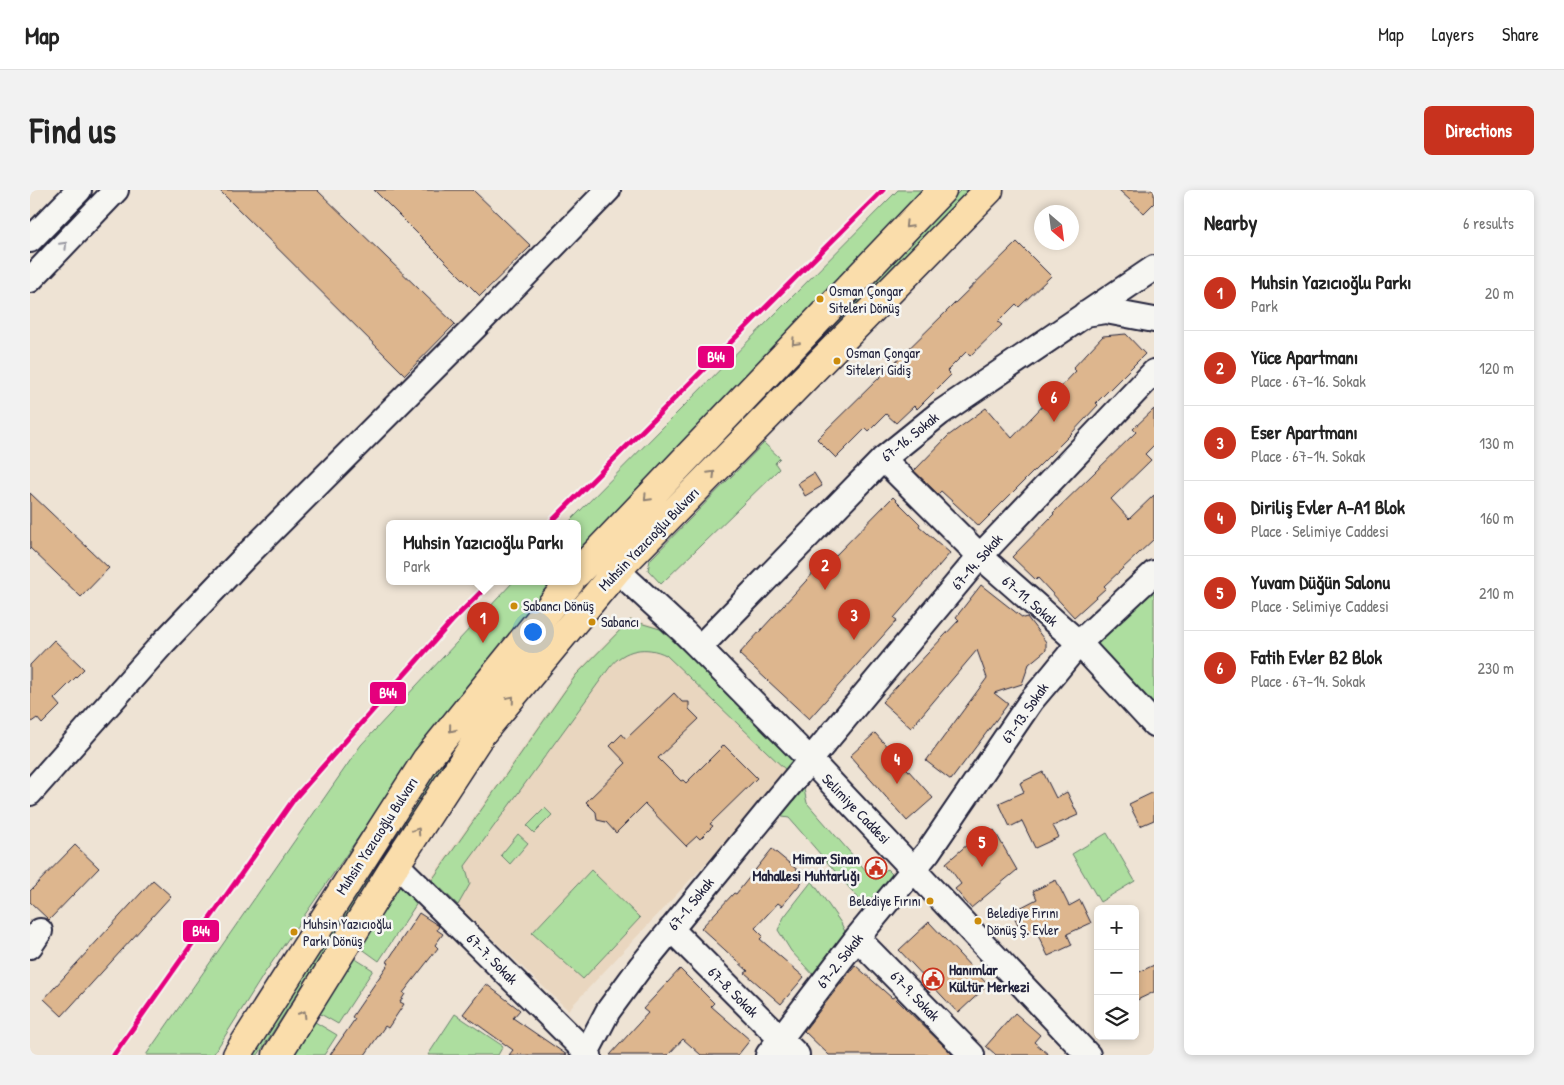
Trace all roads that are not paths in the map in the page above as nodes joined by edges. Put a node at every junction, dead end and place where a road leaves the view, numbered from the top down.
1 (78, 190) edge
2 (116, 190) edge
3 (608, 190) edge
4 (942, 190) edge
5 (989, 190) edge
6 (30, 240) edge
7 (1154, 268) edge
8 (30, 280) edge
9 (1085, 314) junction
10 (1154, 320) edge
11 (1154, 372) edge
12 (883, 459) junction
13 (980, 556) junction
14 (581, 569) edge
15 (617, 570) junction
16 (1154, 573) edge
17 (568, 585) edge
18 (1079, 643) junction
19 (700, 648) junction
20 (1154, 724) edge
21 (810, 760) junction
22 (30, 793) edge
23 (396, 864) junction
24 (914, 870) junction
25 (671, 929) junction
26 (857, 938) junction
27 (782, 1050) edge
28 (587, 1054) edge
29 (237, 1055) edge
30 (278, 1055) edge
31 (972, 1055) edge
32 (1088, 1055) edge

1 - 6 street
8 -> 2 street
3 - 22 street
4 -> 14 main road, Muhsin Yazıcıoğlu Bulvarı
15 -> 5 main road, Muhsin Yazıcıoğlu Bulvarı
7 - 9 street, 67-16. Sokak
9 - 10 street
9 - 12 street, 67-16. Sokak
11 - 13 street, 67-14. Sokak
12 - 13 street, 67-11. Sokak
12 - 19 street, 67-16. Sokak
13 - 18 street, 67-11. Sokak
13 - 21 street, 67-14. Sokak
15 - 19 street, Selimiye Caddesi
23 -> 15 main road, Muhsin Yazıcıoğlu Bulvarı
16 - 18 street, 67-13. Sokak
17 -> 29 main road, Muhsin Yazıcıoğlu Bulvarı
18 - 20 street, 67-11. Sokak
18 - 24 street, 67-13. Sokak
19 - 21 street, Selimiye Caddesi
21 - 24 street, Selimiye Caddesi
21 - 25 street, 67-1. Sokak
23 - 28 street, 67-7. Sokak
30 -> 23 main road, Muhsin Yazıcıoğlu Bulvarı
24 - 26 street, 67-2. Sokak
24 - 32 street, Selimiye Caddesi
25 - 27 street, 67-8. Sokak
25 - 28 street, 67-1. Sokak
26 - 27 street, 67-2. Sokak
26 - 31 street, 67-9. Sokak

